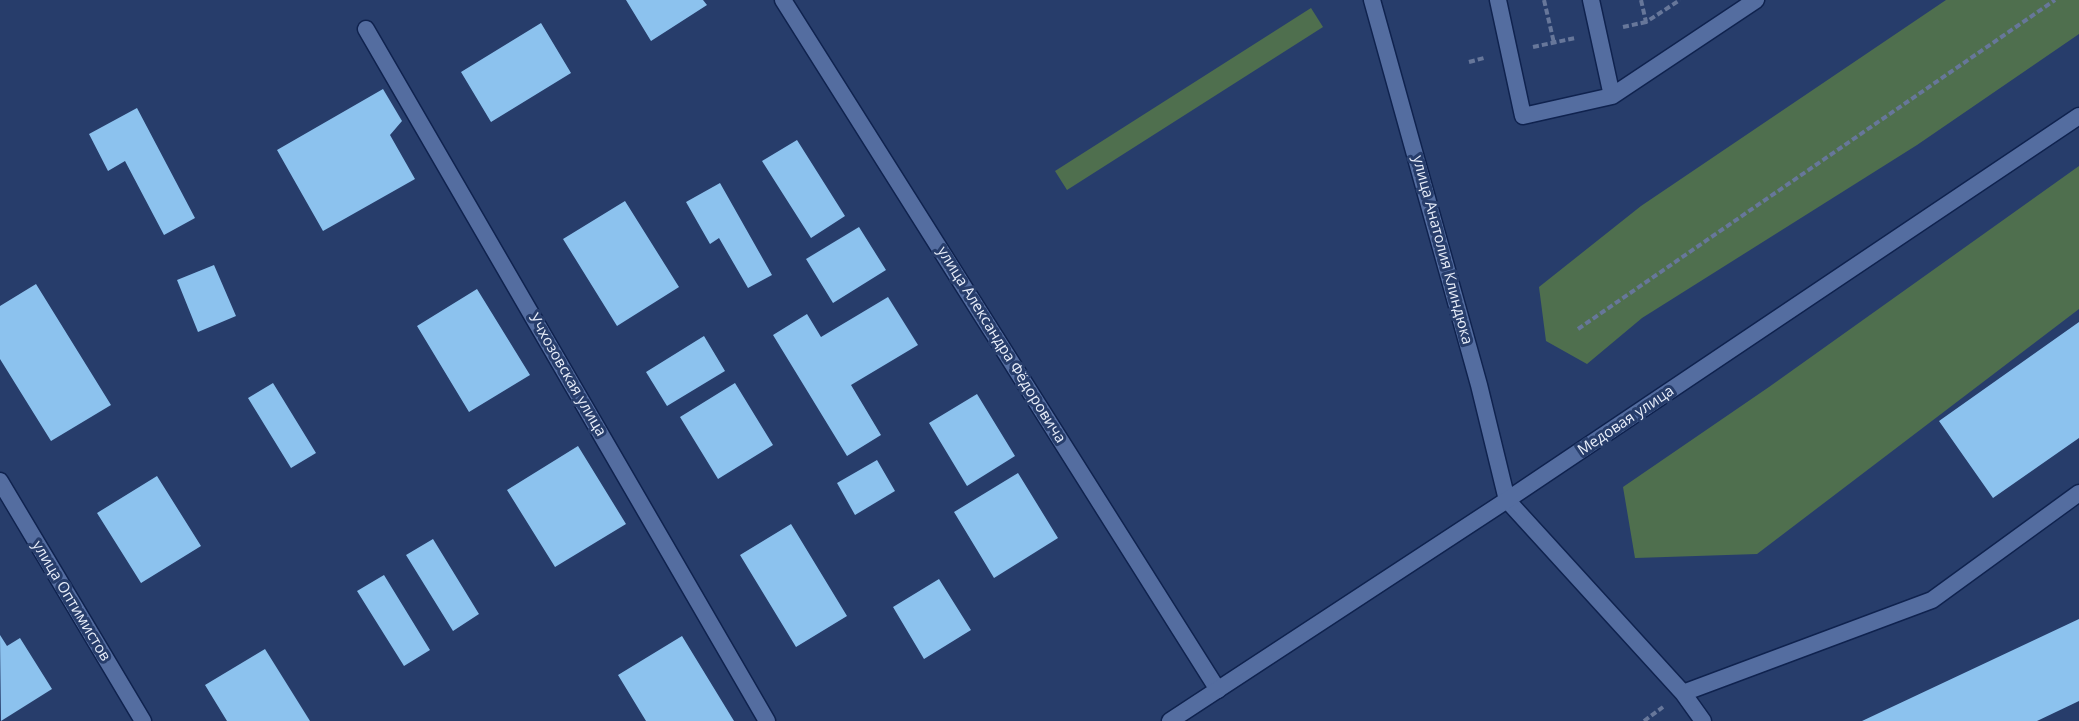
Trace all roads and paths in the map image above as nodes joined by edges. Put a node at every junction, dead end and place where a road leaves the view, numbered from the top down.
1 (783, 0) edge
2 (1372, 0) edge
3 (1498, 0) edge
4 (1544, 0) edge
5 (1591, 0) edge
6 (1641, 0) edge
7 (1680, 0) edge
8 (1756, 0) edge
9 (2055, 0) edge
10 (1646, 22) junction
11 (366, 29) dead end
12 (1598, 33) junction
13 (1554, 43) junction
14 (1509, 52) junction
15 (1469, 62) dead end
16 (1612, 96) junction
17 (2079, 116) edge
18 (1578, 330) dead end
19 (0, 482) edge
20 (2079, 493) edge
21 (1507, 500) junction
22 (1218, 690) junction
23 (1683, 693) junction
24 (143, 721) edge
25 (767, 721) edge
26 (1170, 721) edge
27 (1703, 721) edge

1 - 22 street, улица Александра Фёдоровича
2 - 21 street, улица Анатолия Клиндюка
3 - 14 street
4 - 13 path
5 - 12 street
6 - 10 path
7 - 10 path
8 - 16 street
9 - 18 path
10 - 12 path
11 - 25 street, Учхозовская улица
12 - 13 path
12 - 16 street
13 - 14 path
14 - 15 path
14 - 16 street
17 - 21 street, Медовая улица
19 - 24 street, улица Оптимистов
20 - 23 street
21 - 22 street, Медовая улица
21 - 23 street
22 - 26 street, Медовая улица
23 - 27 street

